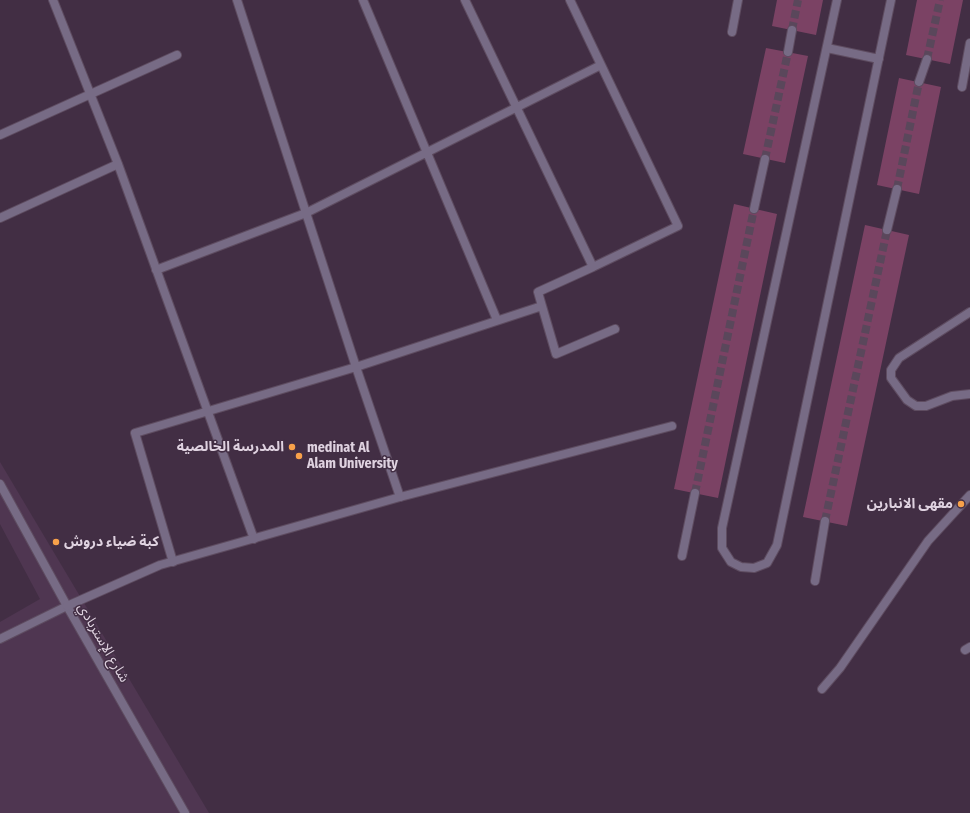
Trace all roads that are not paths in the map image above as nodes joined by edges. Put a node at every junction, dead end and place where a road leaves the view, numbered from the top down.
1 (53, 0) edge
2 (238, 0) edge
3 (363, 0) edge
4 (465, 0) edge
5 (570, 0) edge
6 (738, 0) edge
7 (837, 0) edge
8 (891, 0) edge
9 (792, 30) tunnel mouth
10 (732, 32) dead end
11 (970, 43) edge
12 (827, 48) junction
13 (788, 52) tunnel mouth
14 (177, 55) dead end
15 (879, 59) junction
16 (927, 59) tunnel mouth
17 (601, 65) junction
18 (919, 82) tunnel mouth
19 (962, 87) dead end
20 (90, 94) junction
21 (516, 107) junction
22 (0, 135) edge
23 (427, 152) junction
24 (765, 159) tunnel mouth
25 (118, 164) junction
26 (897, 189) tunnel mouth
27 (754, 209) tunnel mouth
28 (306, 213) junction
29 (0, 218) edge
30 (887, 230) tunnel mouth
31 (593, 267) junction
32 (156, 270) junction
33 (542, 306) junction
34 (970, 312) edge
35 (497, 320) junction
36 (615, 329) dead end
37 (356, 367) junction
38 (970, 394) edge
39 (208, 411) junction
40 (672, 426) dead end
41 (0, 484) edge
42 (695, 493) tunnel mouth
43 (970, 495) edge
44 (400, 497) junction
45 (825, 521) tunnel mouth
46 (254, 539) junction
47 (682, 556) dead end
48 (173, 562) junction
49 (816, 580) dead end
50 (66, 606) junction
51 (0, 639) edge
52 (822, 689) dead end
53 (185, 813) edge

1 - 20 street
2 - 28 street
3 - 23 street
4 - 21 street
5 - 17 street
6 - 10 street
7 - 12 street
8 - 15 street
9 - 13 street
11 - 19 street
12 - 15 street
12 - 15 street
14 - 20 street
16 - 18 street
17 - 21 street
17 - 31 street
20 - 22 street
20 - 25 street
21 - 23 street
21 - 31 street
23 - 28 street
23 - 35 street
24 - 27 street
25 - 29 street
25 - 32 street
26 - 30 street
28 - 32 street
28 - 37 street
31 - 33 street
32 - 39 street
33 - 35 street
33 - 36 street
34 - 38 street
35 - 37 street
37 - 39 street
37 - 44 street
39 - 46 street
39 - 48 street
40 - 44 street
41 - 50 street, شارع الإستربادي
42 - 47 street
43 - 52 street
44 - 46 street
45 - 49 street
46 - 48 street
48 - 50 street
50 - 51 street
50 - 53 street, شارع الإستربادي

